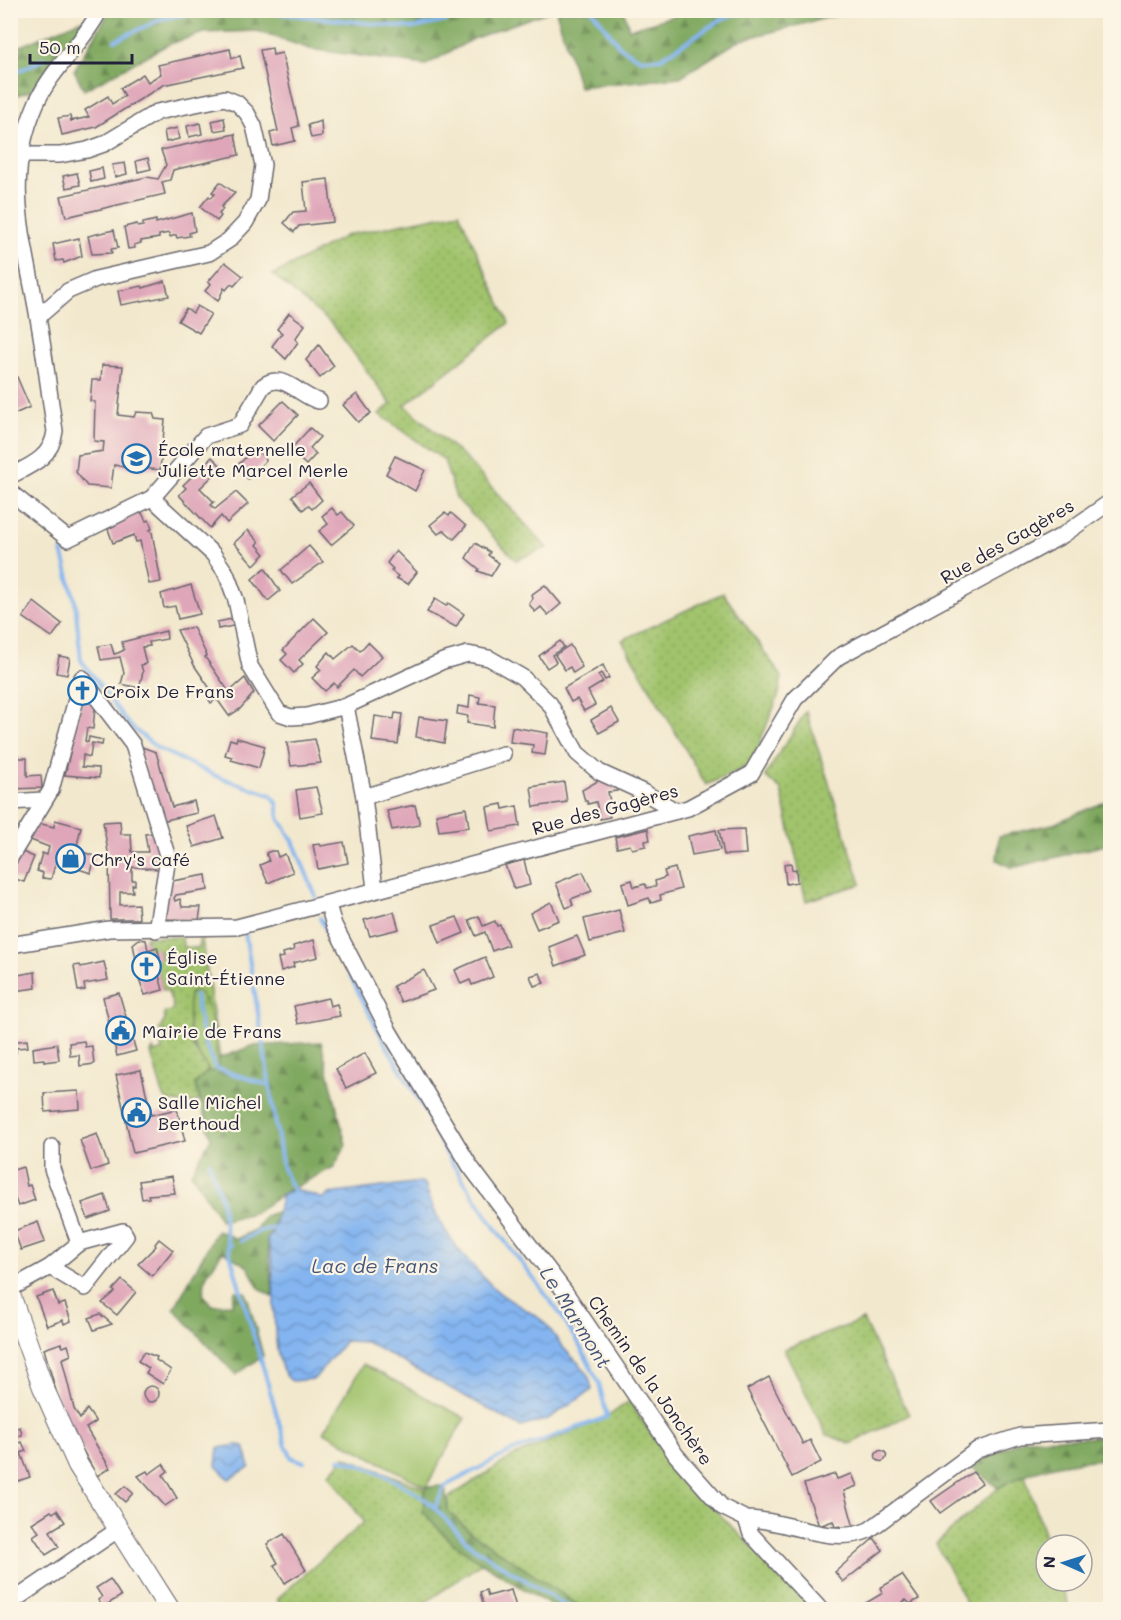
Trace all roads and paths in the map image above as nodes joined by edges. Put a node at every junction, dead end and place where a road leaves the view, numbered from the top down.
1 (100, 10) edge
2 (20, 155) junction
3 (38, 317) junction
4 (319, 401) dead end
5 (10, 476) edge
6 (10, 492) edge
7 (152, 498) junction
8 (1110, 502) edge
9 (346, 706) junction
10 (503, 754) dead end
11 (364, 797) junction
12 (43, 800) junction
13 (10, 802) edge
14 (676, 811) junction
15 (10, 858) edge
16 (375, 889) junction
17 (328, 904) junction
18 (156, 930) junction
19 (10, 945) edge
20 (52, 1148) dead end
21 (79, 1243) junction
22 (50, 1267) junction
23 (10, 1289) edge
24 (10, 1295) edge
25 (1110, 1430) edge
26 (746, 1520) junction
27 (119, 1529) junction
28 (10, 1603) edge
29 (170, 1610) edge
30 (821, 1610) edge

1 - 2 street
2 - 3 street
2 - 3 street
3 - 5 street
4 - 7 street
6 - 7 street
7 - 9 street
8 - 14 street, Rue des Gagères
9 - 11 street
9 - 14 street
10 - 11 street
11 - 16 street
12 - 13 street
12 - 15 street
12 - 18 street
14 - 16 street, Rue des Gagères
16 - 17 street, Rue des Gagères
17 - 18 street, Rue des Gagères
17 - 26 street, Chemin de la Jonchère
18 - 19 street, Rue des Gagères
20 - 21 street
21 - 22 street
21 - 22 street
22 - 23 street
24 - 27 street
25 - 26 street
26 - 30 street, Chemin de la Jonchère
27 - 28 street
27 - 29 street

